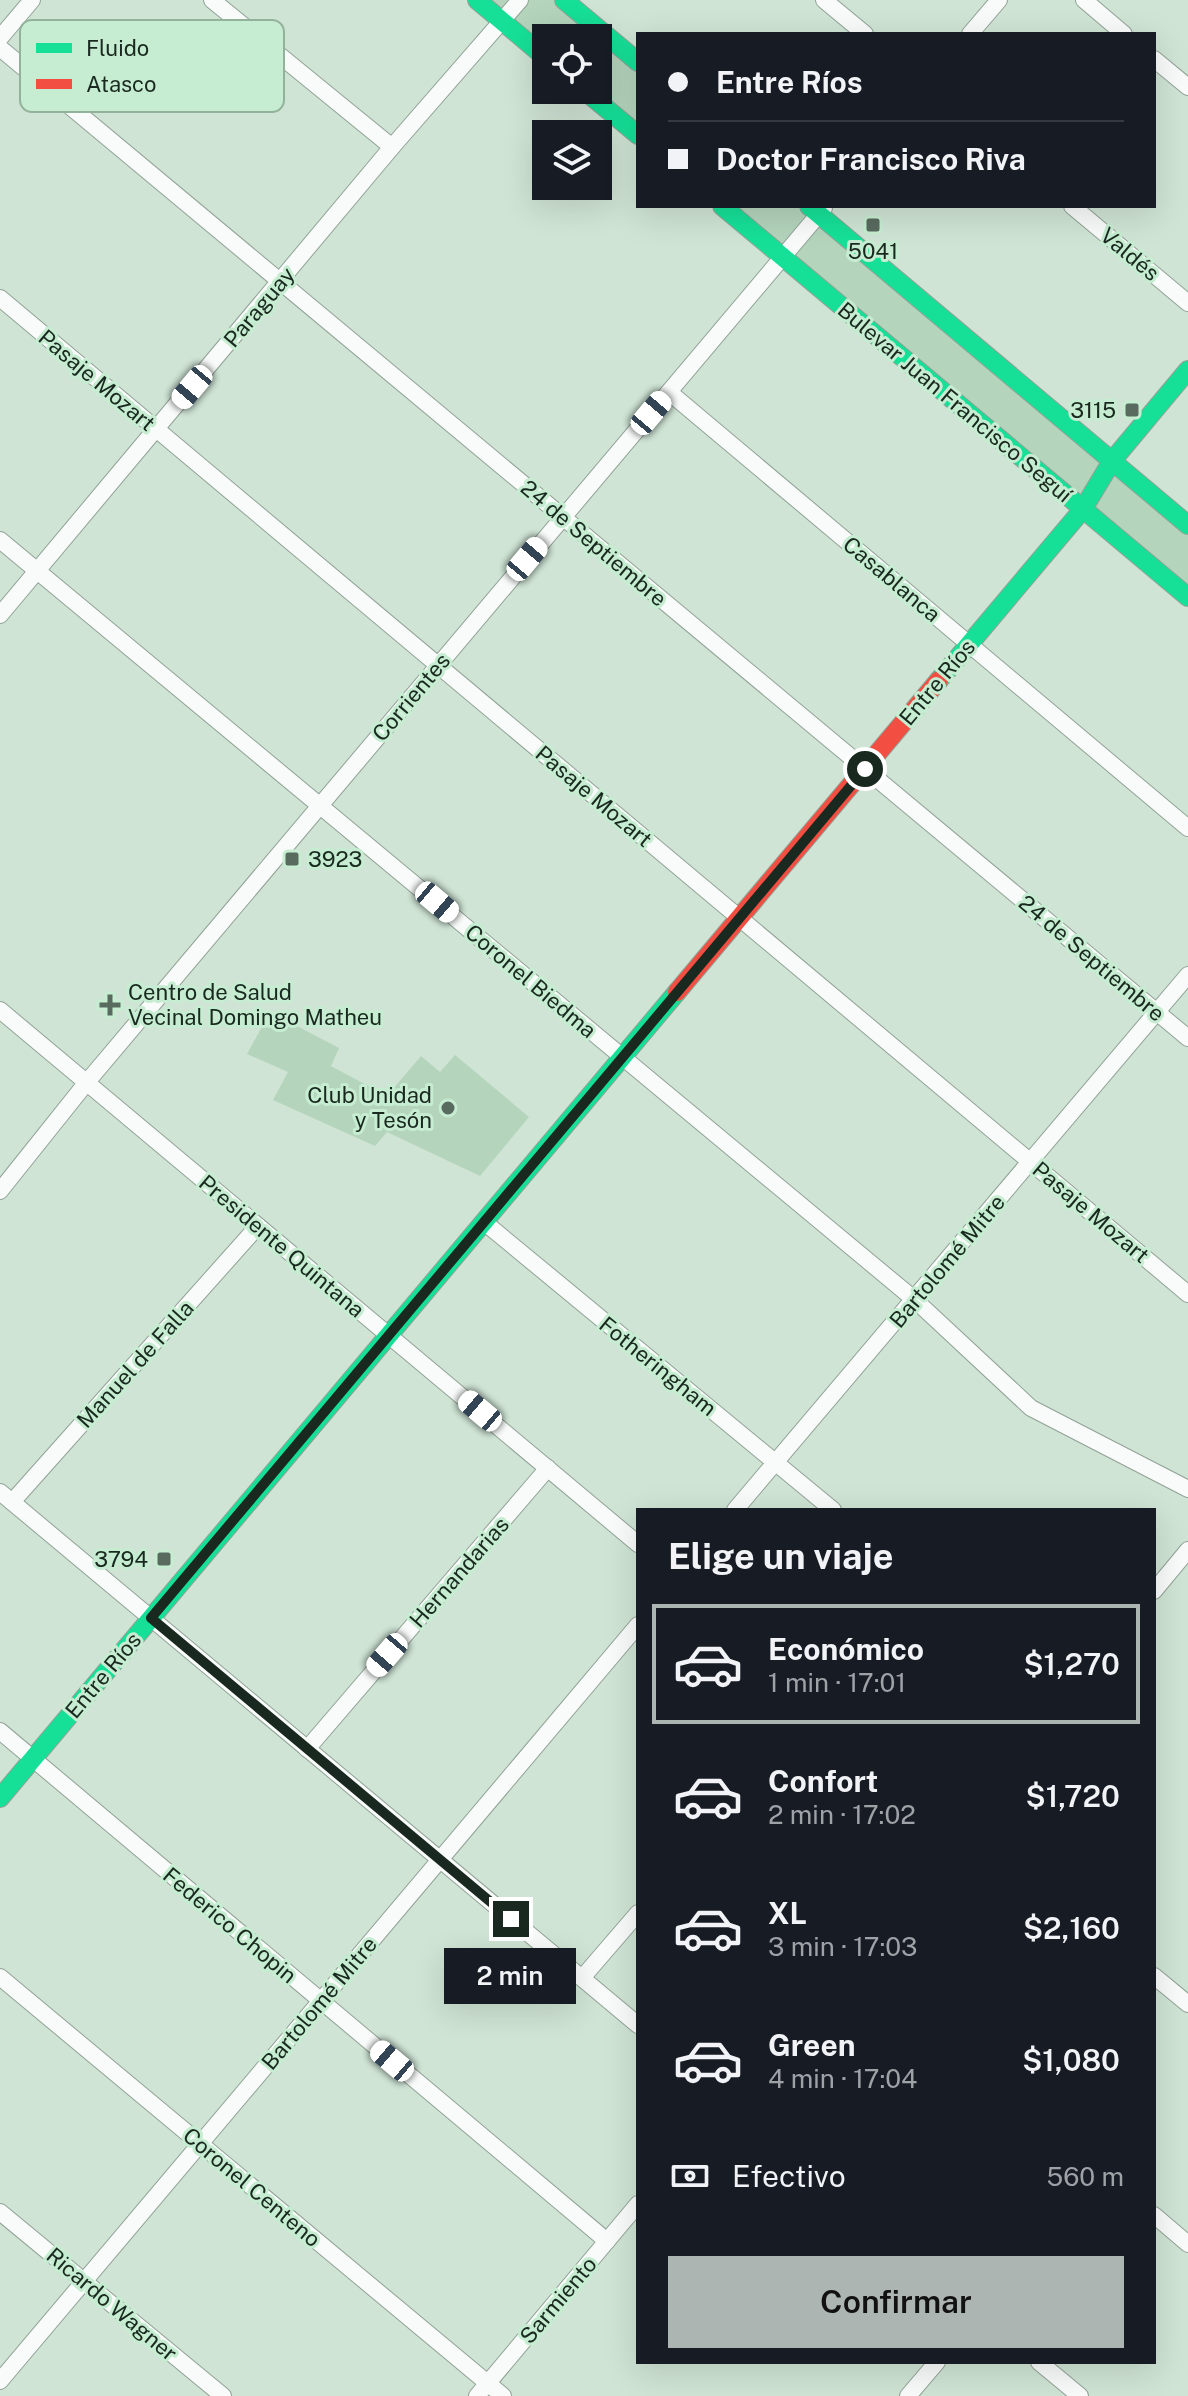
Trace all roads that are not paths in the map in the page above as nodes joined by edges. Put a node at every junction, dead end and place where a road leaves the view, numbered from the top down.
1 (32, 0) edge
2 (212, 0) edge
3 (477, 0) edge
4 (520, 0) edge
5 (564, 0) edge
6 (824, 0) edge
7 (999, 0) edge
8 (1084, 0) edge
9 (236, 20) edge
10 (502, 21) junction
11 (863, 32) edge
12 (972, 32) edge
13 (1122, 32) edge
14 (0, 38) edge
15 (532, 46) edge
16 (0, 48) edge
17 (284, 59) edge
18 (636, 60) edge
19 (1156, 61) edge
20 (20, 65) edge
21 (1188, 87) edge
22 (601, 104) edge
23 (77, 112) edge
24 (636, 133) edge
25 (392, 147) junction
26 (724, 208) edge
27 (1074, 208) edge
28 (818, 209) edge
29 (783, 257) junction
30 (280, 282) junction
31 (0, 298) edge
32 (1188, 303) edge
33 (1188, 370) edge
34 (669, 392) junction
35 (156, 429) junction
36 (1112, 461) junction
37 (1083, 509) junction
38 (563, 517) junction
39 (1188, 525) edge
40 (0, 540) edge
41 (37, 571) junction
42 (1188, 597) edge
43 (0, 615) edge
44 (969, 644) junction
45 (438, 665) junction
46 (865, 769) junction
47 (320, 805) junction
48 (1188, 828) edge
49 (739, 918) junction
50 (1188, 975) edge
51 (0, 1010) edge
52 (1157, 1012) junction
53 (1188, 1038) edge
54 (623, 1057) junction
55 (87, 1082) junction
56 (1030, 1162) junction
57 (0, 1191) edge
58 (484, 1222) junction
59 (258, 1226) junction
60 (1188, 1294) edge
61 (915, 1300) junction
62 (389, 1335) junction
63 (775, 1462) junction
64 (548, 1468) junction
65 (1188, 1489) edge
66 (6, 1497) edge
67 (737, 1508) edge
68 (831, 1508) edge
69 (636, 1542) edge
70 (1188, 1550) edge
71 (1156, 1589) edge
72 (151, 1618) junction
73 (636, 1627) edge
74 (0, 1731) edge
75 (307, 1749) junction
76 (33, 1759) junction
77 (0, 1798) edge
78 (440, 1860) junction
79 (636, 1915) edge
80 (0, 1977) edge
81 (582, 1978) junction
82 (1156, 1978) edge
83 (321, 2001) junction
84 (1188, 2004) edge
85 (636, 2023) edge
86 (200, 2144) junction
87 (636, 2206) edge
88 (0, 2212) edge
89 (1156, 2217) edge
90 (607, 2241) junction
91 (1188, 2244) edge
92 (86, 2282) junction
93 (935, 2364) edge
94 (1041, 2364) edge
95 (0, 2381) edge
96 (482, 2390) edge
97 (223, 2396) edge
98 (503, 2396) edge
99 (908, 2396) edge
100 (1080, 2396) edge

1 - 14 street
2 - 9 street
3 - 10 street
4 - 10 street, Paraguay
5 - 18 street
6 - 11 street
7 - 12 street
8 - 13 street
10 - 15 street
10 - 25 street, Paraguay
16 - 20 street, 24 de Septiembre
17 - 25 street
19 - 21 street
22 - 24 street
23 - 30 street, 24 de Septiembre
25 - 30 street, Paraguay
26 - 29 street, Bulevar Juan Francisco Seguí
27 - 32 street, Valdés
28 - 29 street, Corrientes
28 - 36 street
29 - 34 street, Corrientes
29 - 37 street, Bulevar Juan Francisco Seguí
30 - 35 street, Paraguay
30 - 38 street, 24 de Septiembre
31 - 35 street, Pasaje Mozart
33 - 36 street, Entre Ríos
34 - 38 street, Corrientes
34 - 44 street, Casablanca
35 - 41 street, Paraguay
35 - 45 street, Pasaje Mozart
36 - 37 street, Entre Ríos
36 - 39 street
37 - 42 street, Bulevar Juan Francisco Seguí
37 - 44 street, Entre Ríos
38 - 45 street, Corrientes
38 - 46 street, 24 de Septiembre
40 - 41 street, Coronel Biedma
41 - 43 street, Paraguay
41 - 47 street, Coronel Biedma
44 - 46 street, Entre Ríos
44 - 48 street, Casablanca
45 - 47 street, Corrientes
45 - 49 street, Pasaje Mozart
46 - 49 street, Entre Ríos
46 - 52 street, 24 de Septiembre
47 - 54 street, Coronel Biedma
47 - 55 street, Corrientes
49 - 54 street, Entre Ríos
49 - 56 street, Pasaje Mozart
50 - 52 street, Bartolomé Mitre
51 - 55 street, Presidente Quintana
52 - 53 street, 24 de Septiembre
52 - 56 street, Bartolomé Mitre
54 - 58 street, Entre Ríos
54 - 61 street, Coronel Biedma
55 - 57 street, Corrientes
55 - 59 street, Presidente Quintana
56 - 60 street, Pasaje Mozart
56 - 61 street, Bartolomé Mitre
58 - 62 street, Entre Ríos
58 - 63 street, Fotheringham
59 - 62 street, Presidente Quintana
59 - 66 street, Manuel de Falla
61 - 63 street, Bartolomé Mitre
61 - 65 street, Coronel Biedma
62 - 64 street, Presidente Quintana
62 - 72 street, Entre Ríos
63 - 67 street, Bartolomé Mitre
63 - 68 street, Fotheringham
64 - 69 street, Presidente Quintana
64 - 75 street, Hernandarias
66 - 72 street
70 - 71 street
72 - 75 street
72 - 76 street, Entre Ríos
73 - 78 street, Bartolomé Mitre
74 - 76 street, Federico Chopin
75 - 78 street
76 - 77 street, Entre Ríos
76 - 83 street, Federico Chopin
78 - 81 street
78 - 83 street, Bartolomé Mitre
79 - 81 street
80 - 86 street, Coronel Centeno
81 - 85 street
82 - 84 street
83 - 86 street, Bartolomé Mitre
83 - 90 street, Federico Chopin
86 - 92 street, Bartolomé Mitre
86 - 96 street, Coronel Centeno
87 - 90 street, Sarmiento
88 - 92 street, Ricardo Wagner
89 - 91 street
90 - 96 street, Sarmiento
92 - 95 street, Bartolomé Mitre
92 - 97 street, Ricardo Wagner
93 - 99 street
94 - 100 street
96 - 98 street, Coronel Centeno

